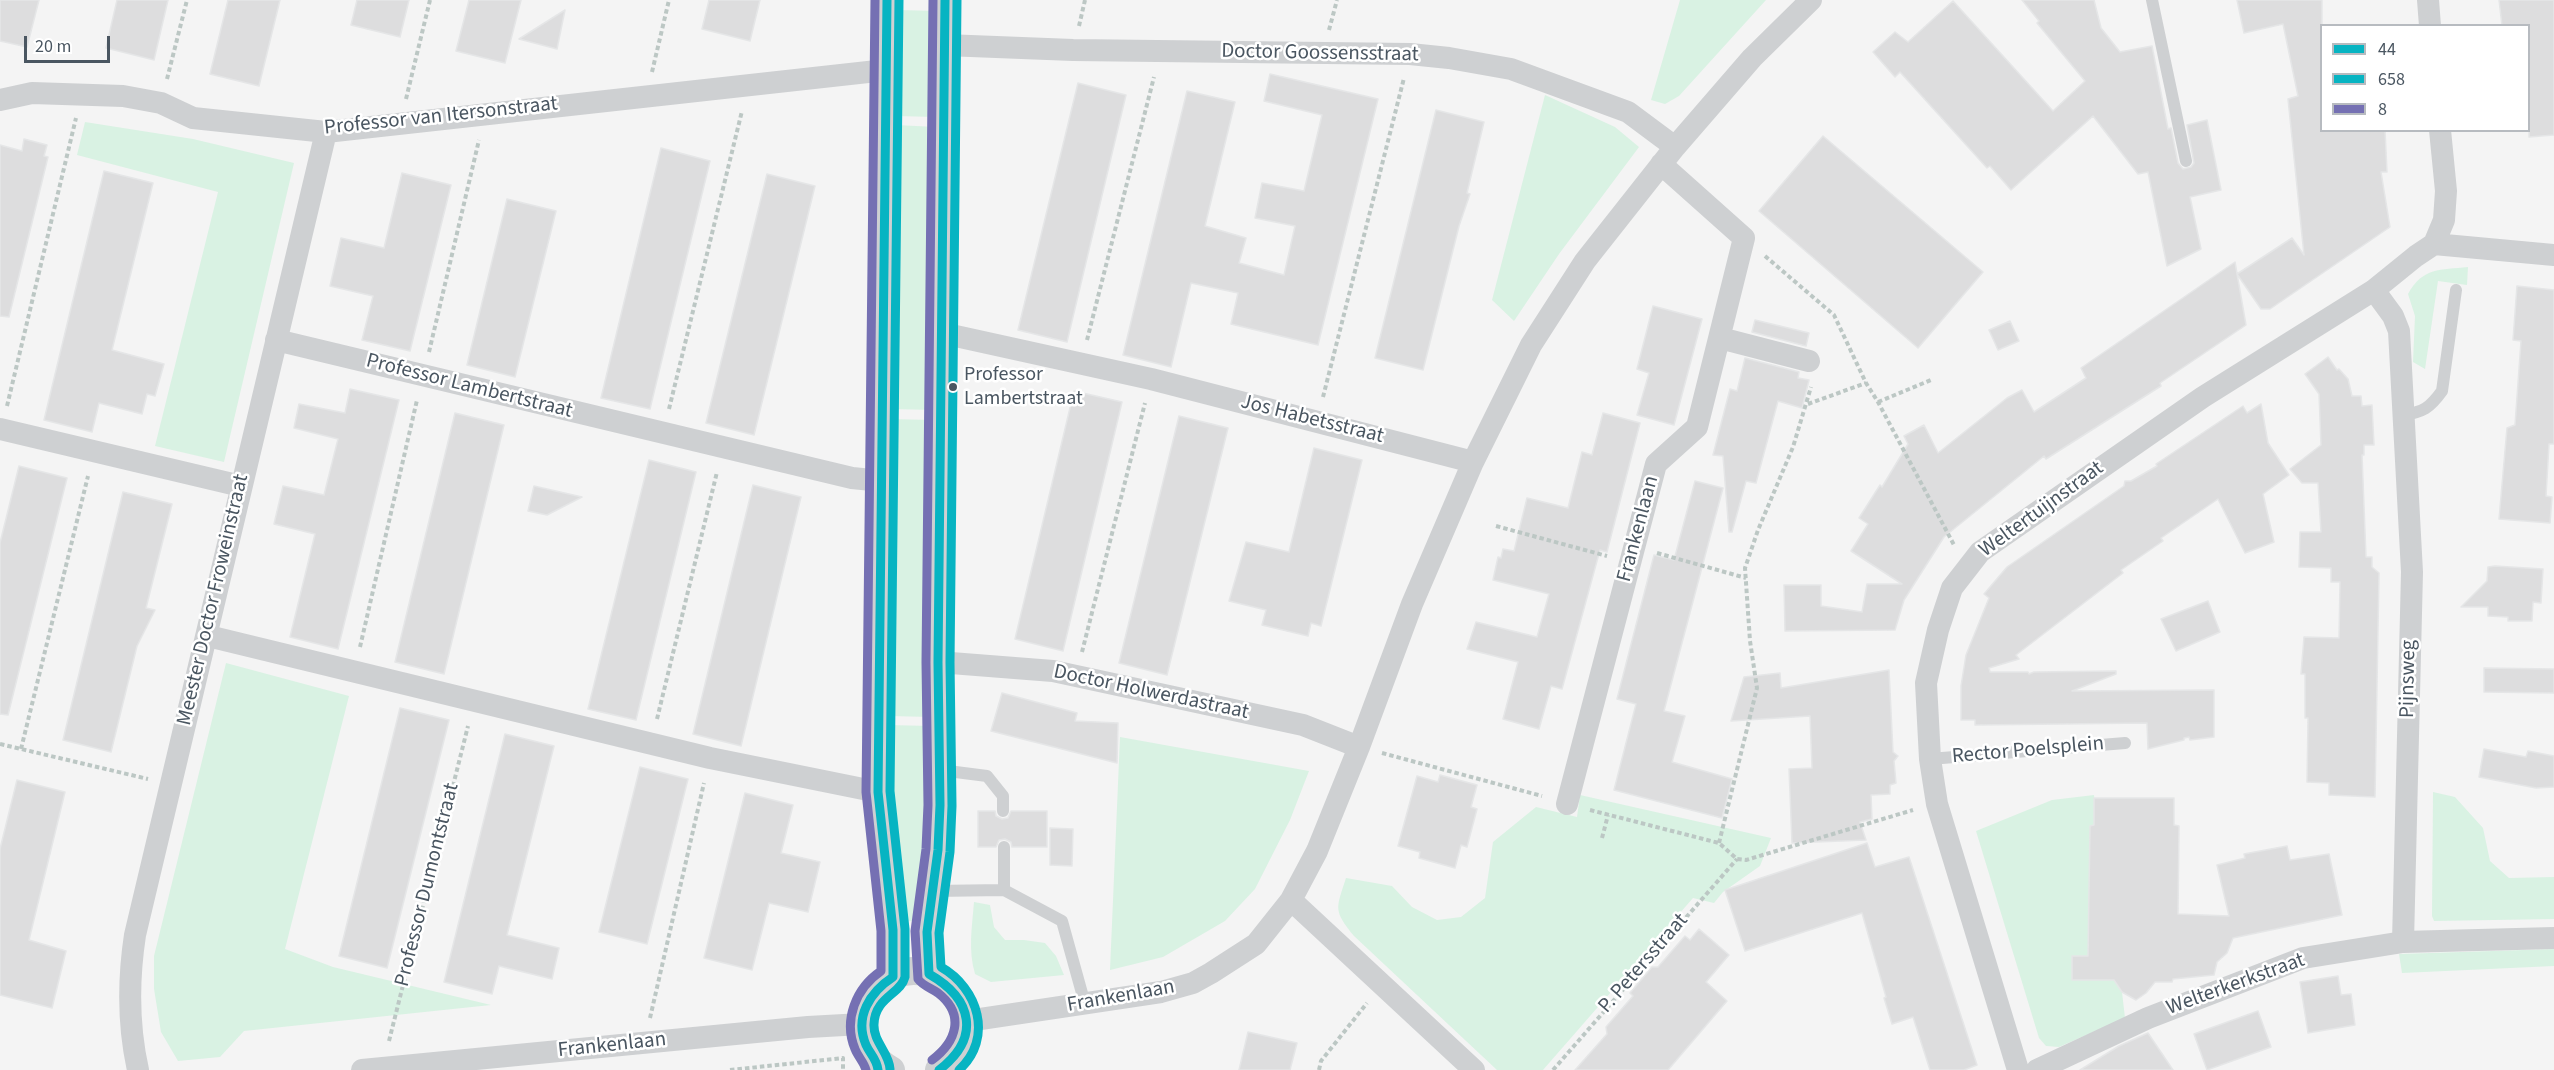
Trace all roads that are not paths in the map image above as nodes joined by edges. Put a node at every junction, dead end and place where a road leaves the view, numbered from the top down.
1 (887, 0) edge
2 (945, 0) edge
3 (1811, 0) edge
4 (2152, 0) edge
5 (2427, 0) edge
6 (2430, 24) edge
7 (945, 45) junction
8 (886, 70) junction
9 (0, 100) edge
10 (326, 132) junction
11 (2440, 132) edge
12 (1668, 155) junction
13 (2186, 161) dead end
14 (2434, 244) junction
15 (2554, 255) edge
16 (2374, 290) junction
17 (2456, 290) dead end
18 (942, 333) junction
19 (1720, 338) junction
20 (276, 340) junction
21 (1809, 361) road end
22 (2402, 416) junction
23 (0, 430) edge
24 (1473, 462) junction
25 (882, 481) junction
26 (241, 486) junction
27 (208, 636) junction
28 (938, 662) junction
29 (2125, 743) dead end
30 (1359, 747) junction
31 (1930, 759) junction
32 (940, 770) junction
33 (878, 792) junction
34 (1567, 804) road end
35 (1003, 811) dead end
36 (1004, 847) dead end
37 (1004, 890) junction
38 (933, 891) junction
39 (1292, 900) junction
40 (2554, 938) edge
41 (2403, 942) junction
42 (929, 974) junction
43 (893, 977) junction
44 (1085, 1004) junction
45 (967, 1021) junction
46 (862, 1024) junction
47 (883, 1067) edge
48 (373, 1069) edge
49 (138, 1070) edge
50 (939, 1070) edge
51 (1474, 1070) edge
52 (2018, 1070) edge
53 (2037, 1070) edge

1 - 8 street
2 - 7 street
3 - 12 street, Frankenlaan
4 - 13 lane
5 - 6 street
7 - 12 street, Doctor Goossensstraat
7 - 18 street
8 - 10 street, Professor van Itersonstraat
8 - 25 street
9 - 10 street, Professor van Itersonstraat
10 - 20 street, Meester Doctor Froweinstraat
11 - 14 street
12 - 19 street, Frankenlaan
12 - 24 street, Frankenlaan
14 - 15 street
14 - 16 street, Weltertuijnstraat
16 - 22 street, Pijnsweg
16 - 31 street, Weltertuijnstraat
17 - 22 lane
18 - 24 street, Jos Habetsstraat
18 - 28 street
19 - 21 street
19 - 34 street, Frankenlaan
20 - 25 street, Professor Lambertstraat
20 - 26 street, Meester Doctor Froweinstraat
22 - 41 street, Pijnsweg
23 - 26 street
24 - 30 street, Frankenlaan
25 - 33 street
26 - 27 street, Meester Doctor Froweinstraat
27 - 33 street
27 - 49 street, Meester Doctor Froweinstraat
28 - 30 street, Doctor Holwerdastraat
28 - 32 street
29 - 31 lane, Rector Poelsplein
30 - 39 street, Frankenlaan
31 - 52 street, Weltertuijnstraat
32 - 35 lane
32 - 38 street
33 - 43 street
36 - 37 lane
37 - 38 lane
37 - 44 lane
38 - 42 street
39 - 44 street, Frankenlaan
39 - 51 street
40 - 41 street, Welterkerkstraat
41 - 53 street, Welterkerkstraat
42 - 43 street
42 - 45 street
43 - 46 street
44 - 45 street, Frankenlaan
45 - 50 street
46 - 47 street
46 - 48 street, Frankenlaan

